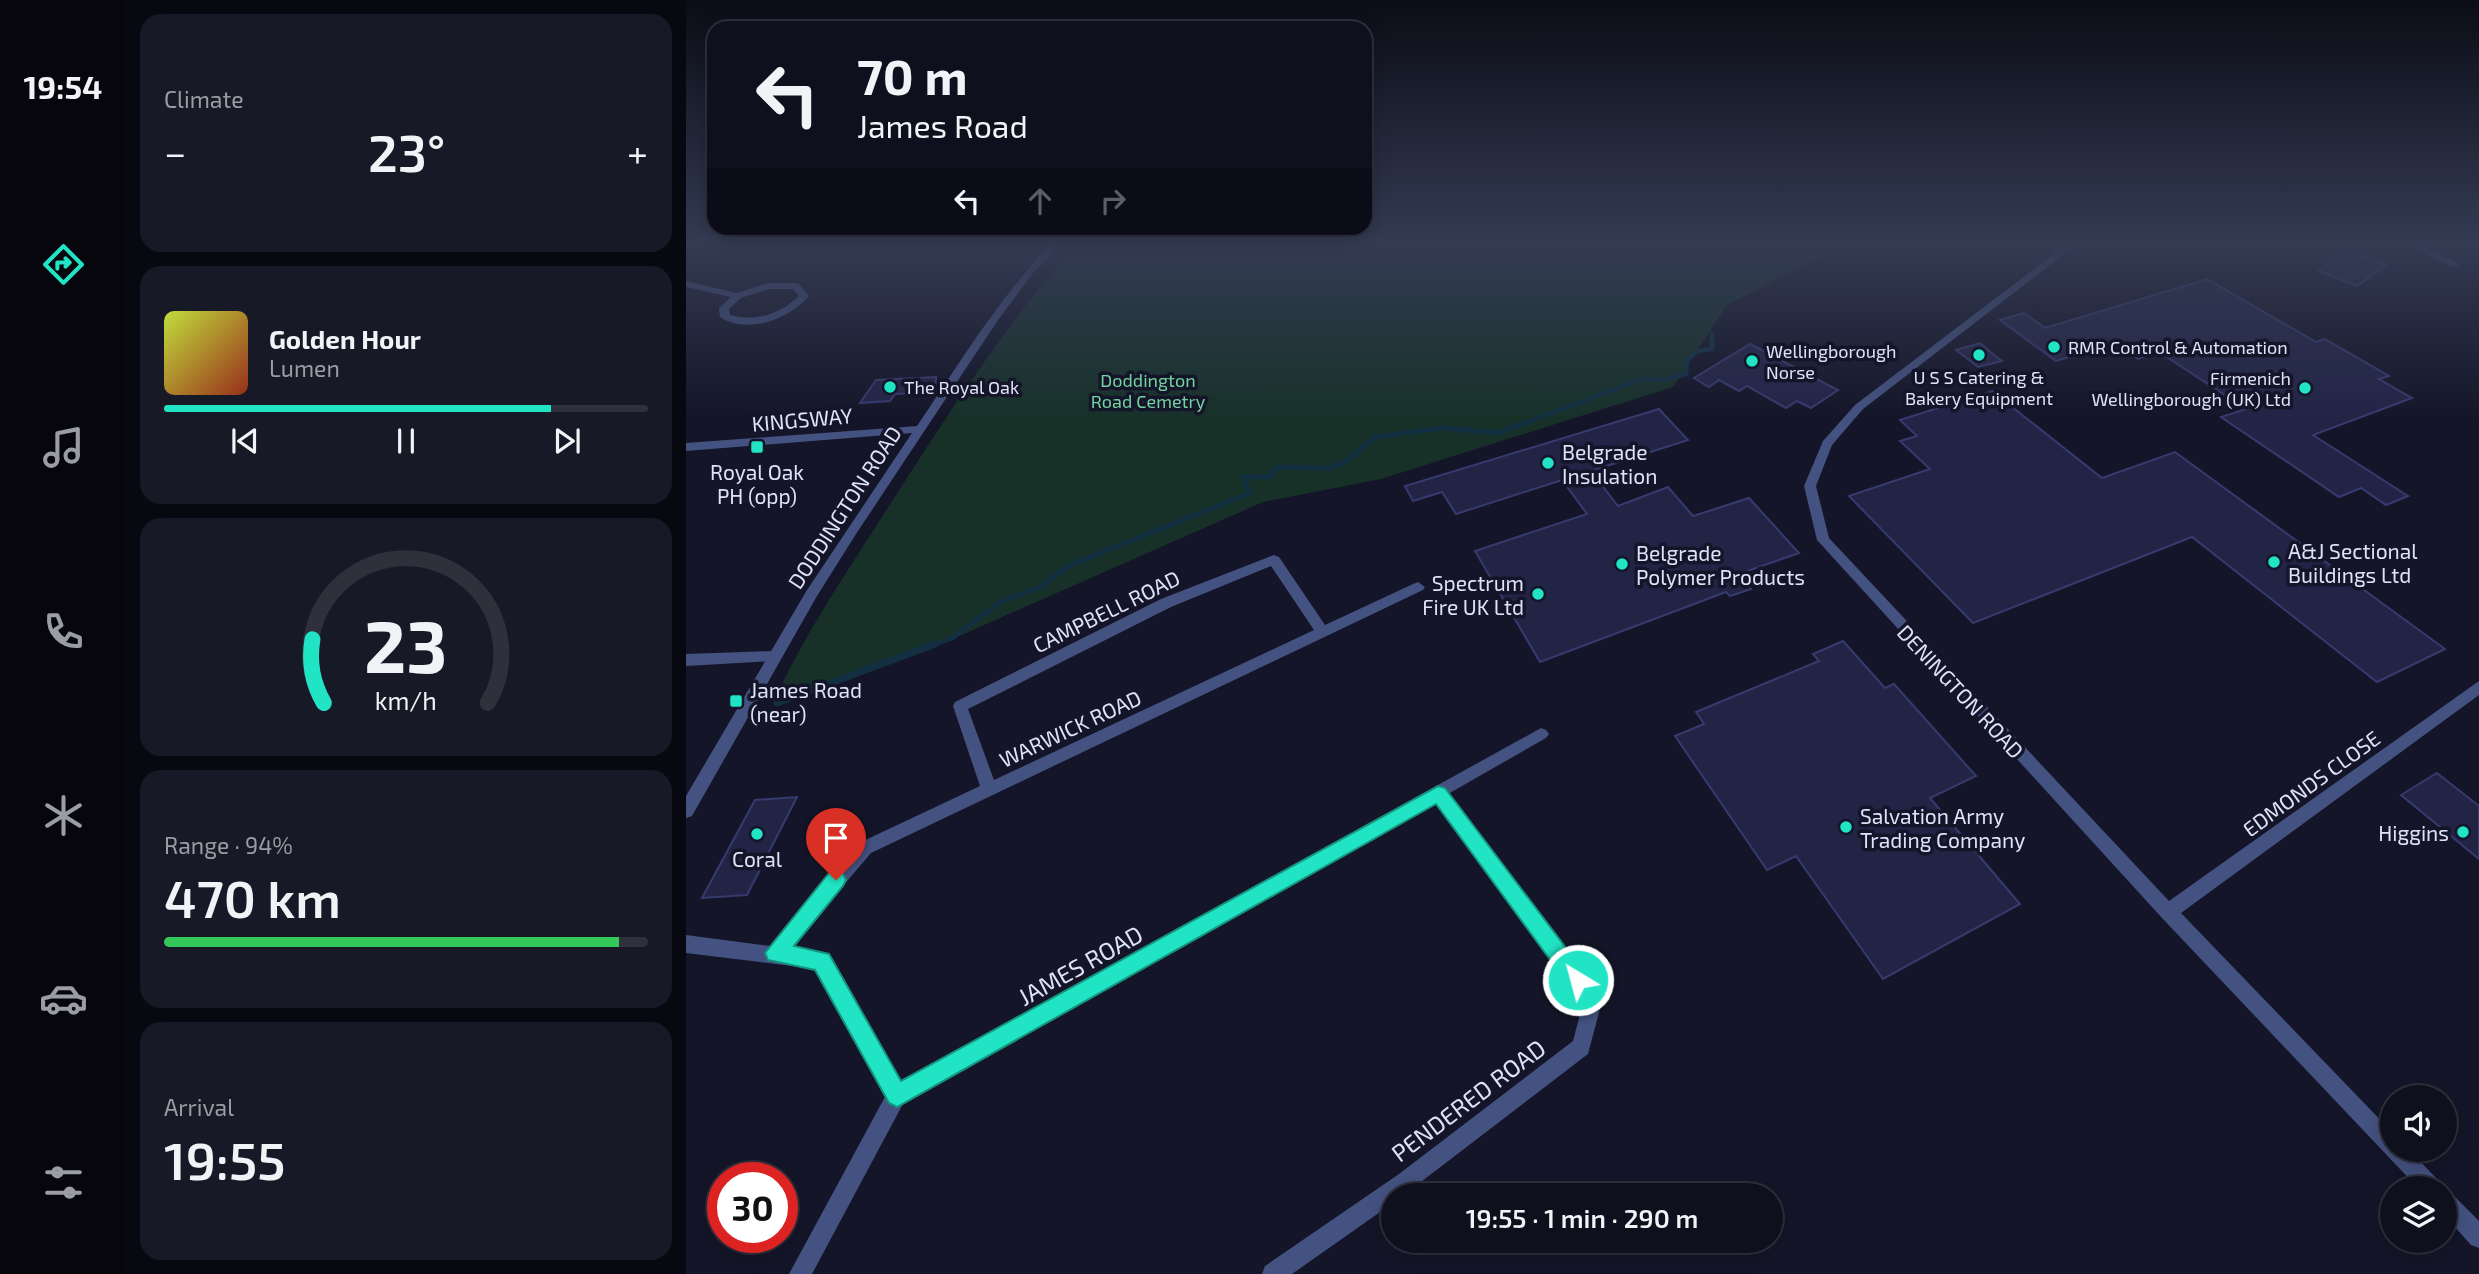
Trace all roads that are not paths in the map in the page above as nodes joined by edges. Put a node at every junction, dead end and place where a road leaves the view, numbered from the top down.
1 (733, 300) edge
2 (800, 300) edge
3 (1008, 300) edge
4 (1998, 300) edge
5 (920, 429) junction
6 (686, 447) edge
7 (1418, 587) dead end
8 (1323, 632) junction
9 (775, 656) junction
10 (686, 660) edge
11 (2479, 687) edge
12 (1541, 734) dead end
13 (989, 789) junction
14 (1438, 794) junction
15 (686, 811) edge
16 (2168, 912) junction
17 (686, 944) edge
18 (775, 953) junction
19 (897, 1095) junction
20 (2380, 1133) edge
21 (2407, 1162) edge
22 (2421, 1176) edge
23 (2457, 1214) edge
24 (2479, 1237) edge
25 (800, 1274) edge
26 (1273, 1274) edge

1 - 2 street
3 - 5 street, DODDINGTON ROAD
4 - 16 street, DENINGTON ROAD
5 - 6 street, KINGSWAY
5 - 9 street, DODDINGTON ROAD
7 - 8 street, WARWICK ROAD
8 - 13 street, WARWICK ROAD
8 - 13 street, CAMPBELL ROAD
9 - 10 street
9 - 15 street, DODDINGTON ROAD
11 - 16 street, EDMONDS CLOSE
12 - 14 street, JAMES ROAD
13 - 18 street, WARWICK ROAD
14 - 19 street, JAMES ROAD
14 - 26 street, PENDERED ROAD
16 - 20 street, DENINGTON ROAD
17 - 18 street
18 - 19 street
19 - 25 street
21 - 22 street, DENINGTON ROAD
23 - 24 street

